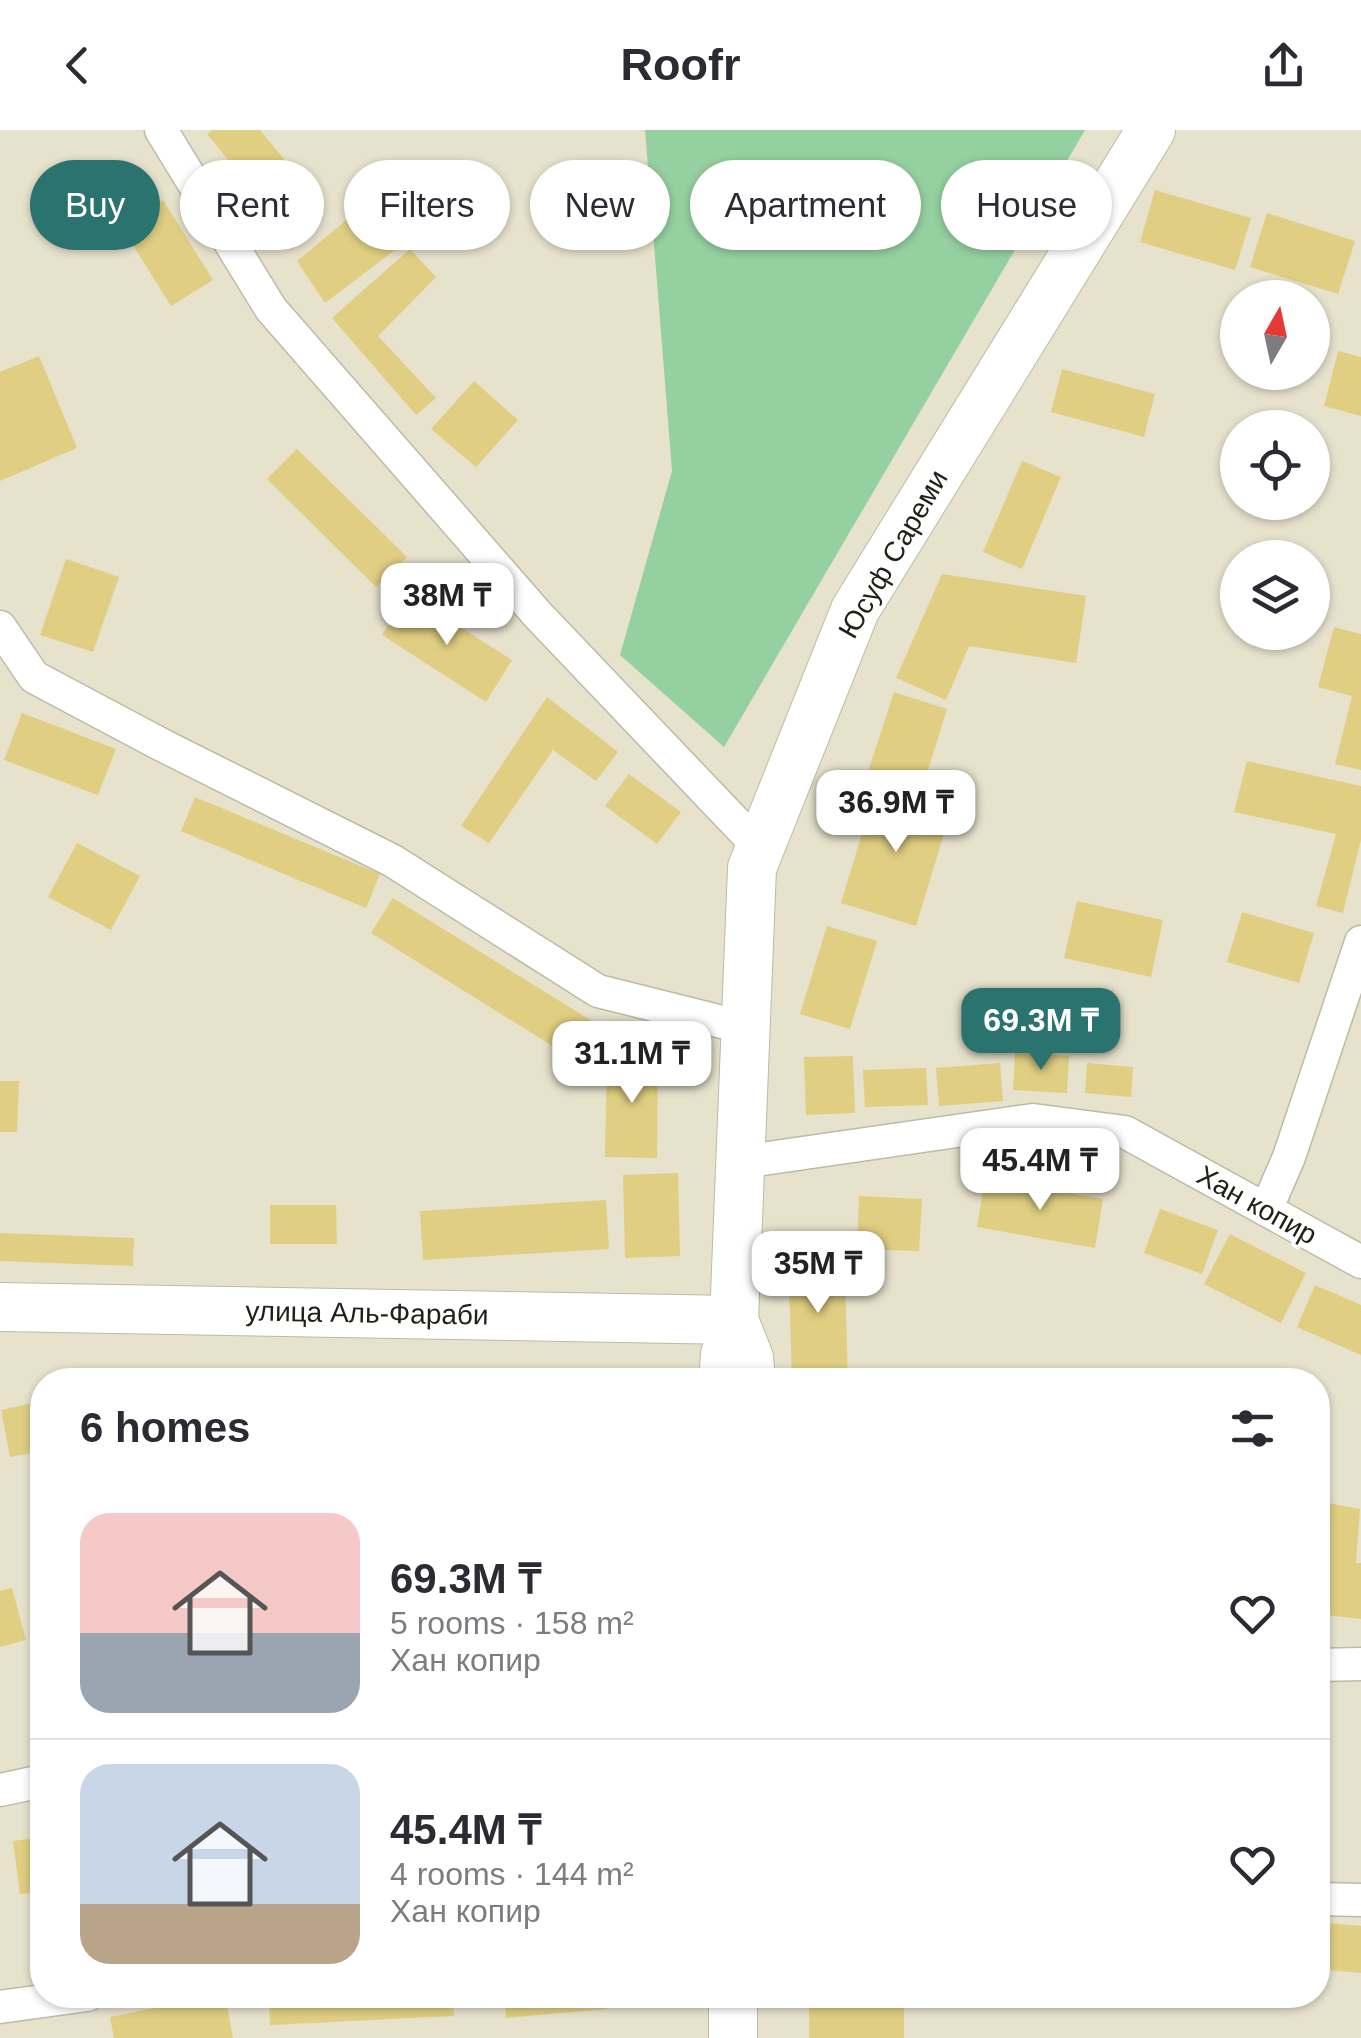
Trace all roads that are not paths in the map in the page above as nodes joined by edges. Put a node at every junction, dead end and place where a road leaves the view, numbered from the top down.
1 (161, 130) edge
2 (1152, 130) edge
3 (0, 627) edge
4 (760, 848) junction
5 (1361, 942) edge
6 (746, 1028) junction
7 (740, 1162) junction
8 (1266, 1210) junction
9 (1361, 1262) edge
10 (0, 1307) edge
11 (734, 1320) junction
12 (724, 1368) edge
13 (750, 1368) edge
14 (1361, 1664) edge
15 (1330, 1665) edge
16 (30, 1784) edge
17 (0, 1790) edge
18 (1330, 1899) edge
19 (1361, 1900) edge
20 (30, 2003) edge
21 (0, 2007) edge
22 (733, 2008) edge
23 (760, 2008) edge
24 (733, 2038) edge
25 (760, 2038) edge

1 - 4 street
2 - 4 main road, Юсуф Сареми
3 - 6 street
4 - 6 main road, Юсуф Сареми
5 - 8 street
6 - 7 main road, Юсуф Сареми
7 - 8 street, Хан копир
7 - 11 main road, Юсуф Сареми
8 - 9 street, Хан копир
10 - 11 main road, улица Аль-Фараби
11 - 12 main road, Юсуф Сареми
11 - 13 main road, Юсуф Сареми
14 - 15 street
16 - 17 street
18 - 19 street
20 - 21 street
22 - 24 main road
23 - 25 main road

